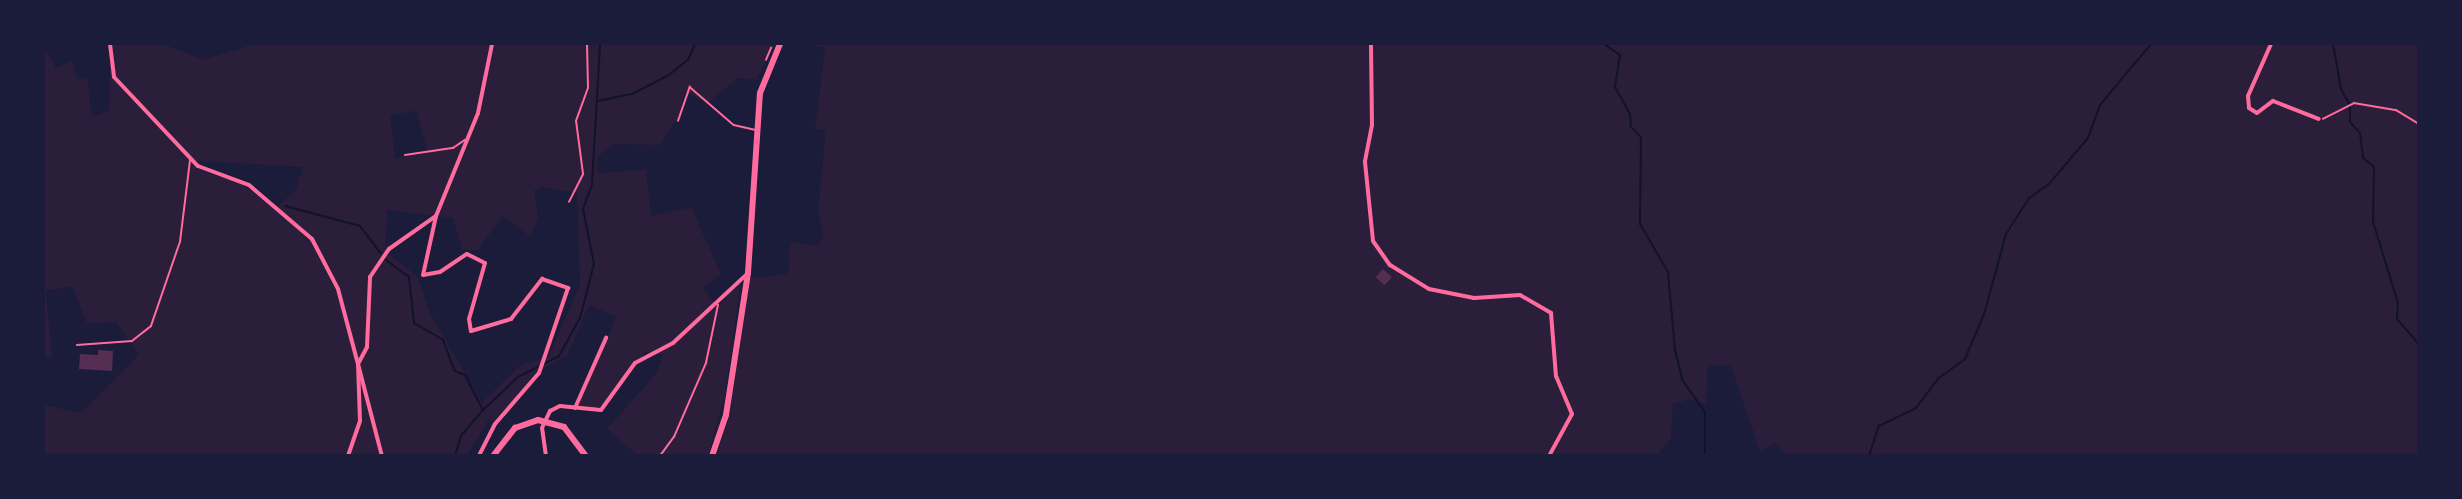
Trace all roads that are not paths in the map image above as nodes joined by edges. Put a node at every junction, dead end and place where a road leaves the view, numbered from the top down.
1 (110, 44) edge
2 (492, 44) edge
3 (780, 44) edge
4 (1371, 44) edge
5 (2271, 44) edge
6 (2319, 119) road end
7 (678, 121) dead end
8 (756, 130) junction
9 (468, 138) junction
10 (405, 155) dead end
11 (192, 157) junction
12 (436, 216) junction
13 (748, 273) junction
14 (718, 304) junction
15 (606, 338) dead end
16 (77, 345) dead end
17 (358, 364) junction
18 (575, 408) junction
19 (544, 421) junction
20 (348, 456) edge
21 (382, 456) edge
22 (479, 456) edge
23 (493, 456) edge
24 (546, 456) edge
25 (586, 456) edge
26 (660, 456) edge
27 (712, 456) edge
28 (1549, 456) edge

1 - 11 street
2 - 9 street
3 - 8 main road
4 - 28 street
5 - 6 street
7 - 8 lane
8 - 13 main road
9 - 10 lane
9 - 12 street
11 - 16 lane
11 - 17 street
12 - 17 street
12 - 22 street
13 - 14 street
13 - 27 main road
14 - 18 street
14 - 26 lane
15 - 18 street
17 - 20 street
17 - 21 street
18 - 19 street
19 - 23 main road
19 - 24 street
19 - 25 main road

